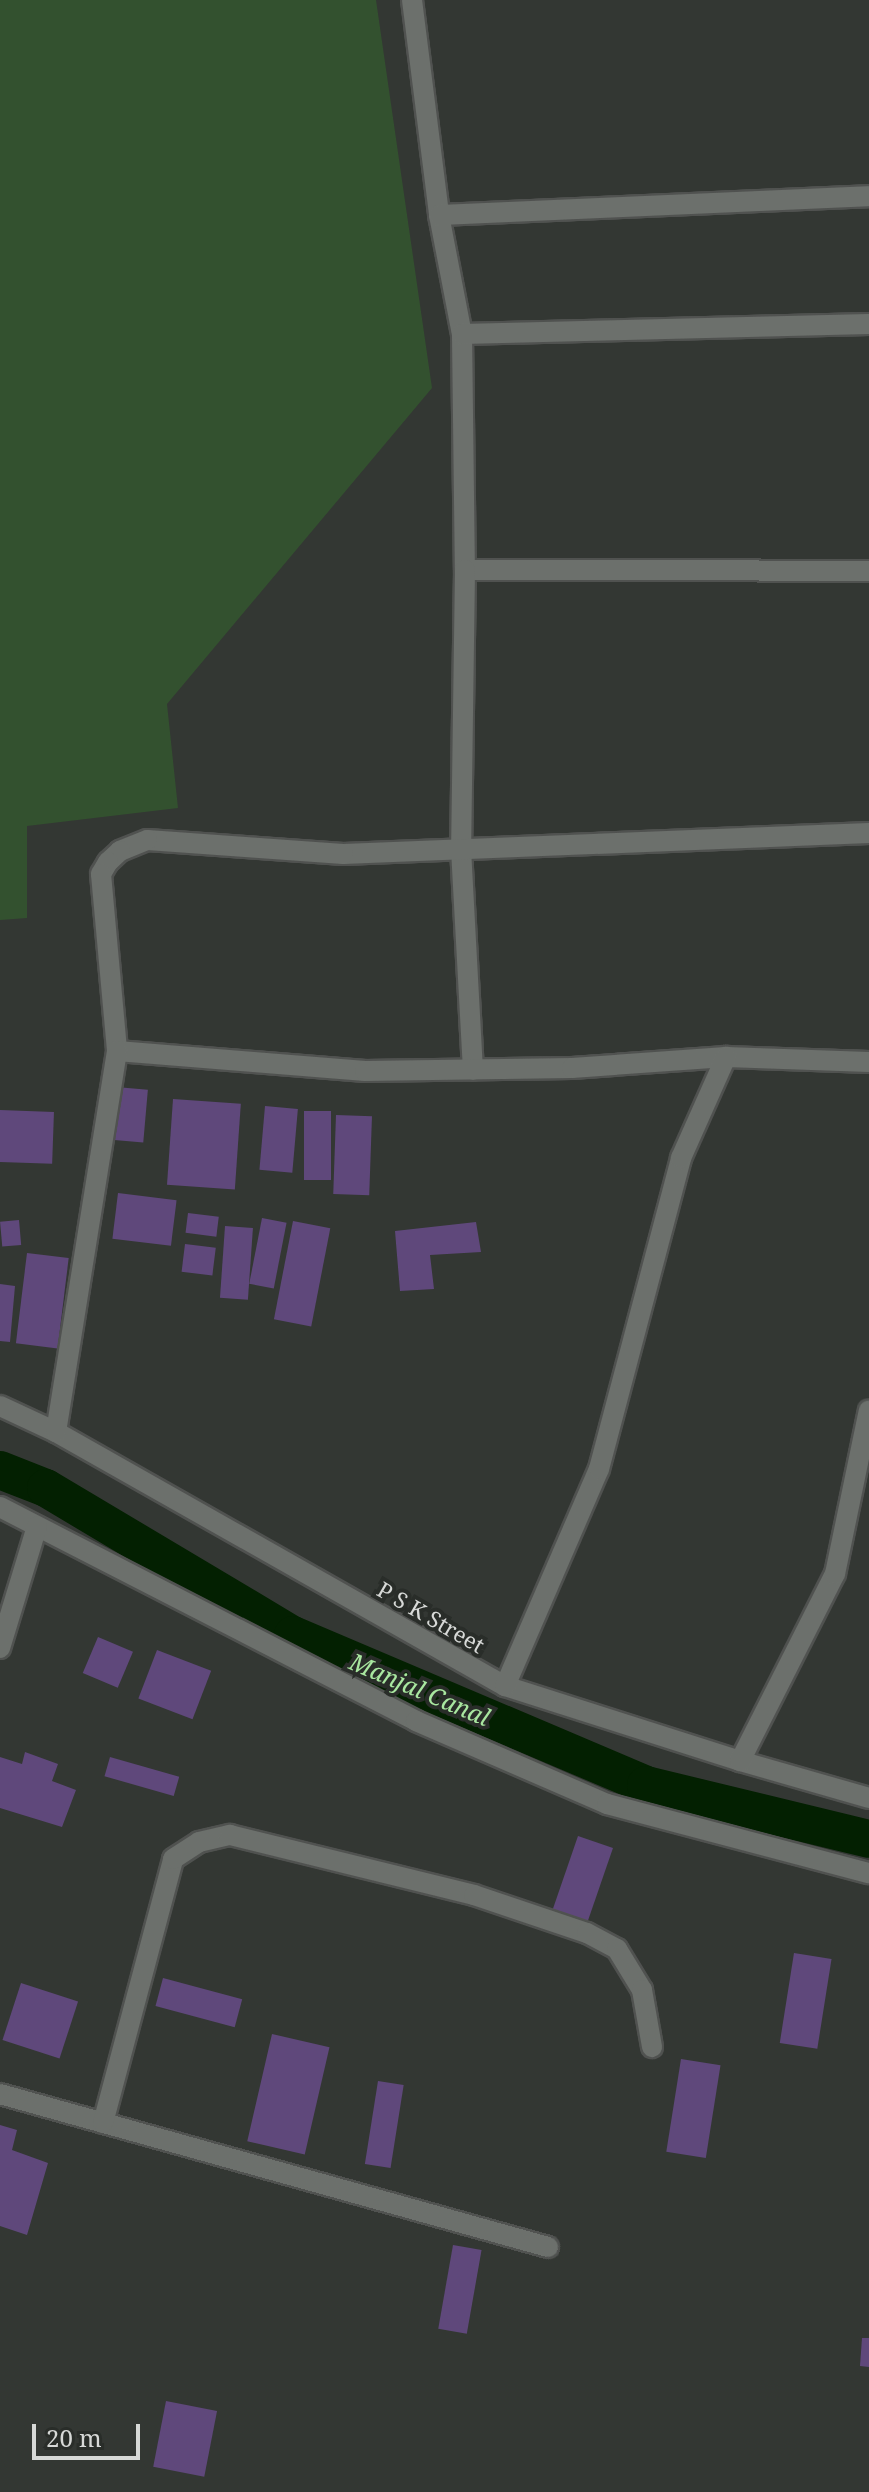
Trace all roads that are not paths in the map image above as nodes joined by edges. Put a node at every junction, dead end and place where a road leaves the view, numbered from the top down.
1 (412, 0) edge
2 (869, 196) edge
3 (439, 215) junction
4 (869, 324) edge
5 (462, 334) junction
6 (465, 570) junction
7 (869, 571) edge
8 (869, 833) edge
9 (461, 849) junction
10 (117, 1051) junction
11 (726, 1057) junction
12 (869, 1062) edge
13 (473, 1070) junction
14 (0, 1406) edge
15 (869, 1410) edge
16 (56, 1432) junction
17 (861, 1487) edge
18 (0, 1507) edge
19 (37, 1526) junction
20 (0, 1648) edge
21 (505, 1686) junction
22 (740, 1761) junction
23 (869, 1798) edge
24 (869, 1873) edge
25 (652, 2047) dead end
26 (0, 2094) edge
27 (103, 2123) junction
28 (548, 2247) dead end

1 - 3 street
2 - 3 street
3 - 5 street
4 - 5 street
5 - 6 street
6 - 7 street
6 - 9 street
8 - 9 street
9 - 10 street
9 - 13 street
10 - 13 street
10 - 16 street
11 - 12 street
11 - 13 street
11 - 21 street
14 - 16 street, P S K Street
15 - 17 street
16 - 21 street, P S K Street
17 - 22 street
18 - 19 street
19 - 20 street
19 - 24 street
21 - 22 street, P S K Street
22 - 23 street, P S K Street
25 - 27 street
26 - 27 street
27 - 28 street

